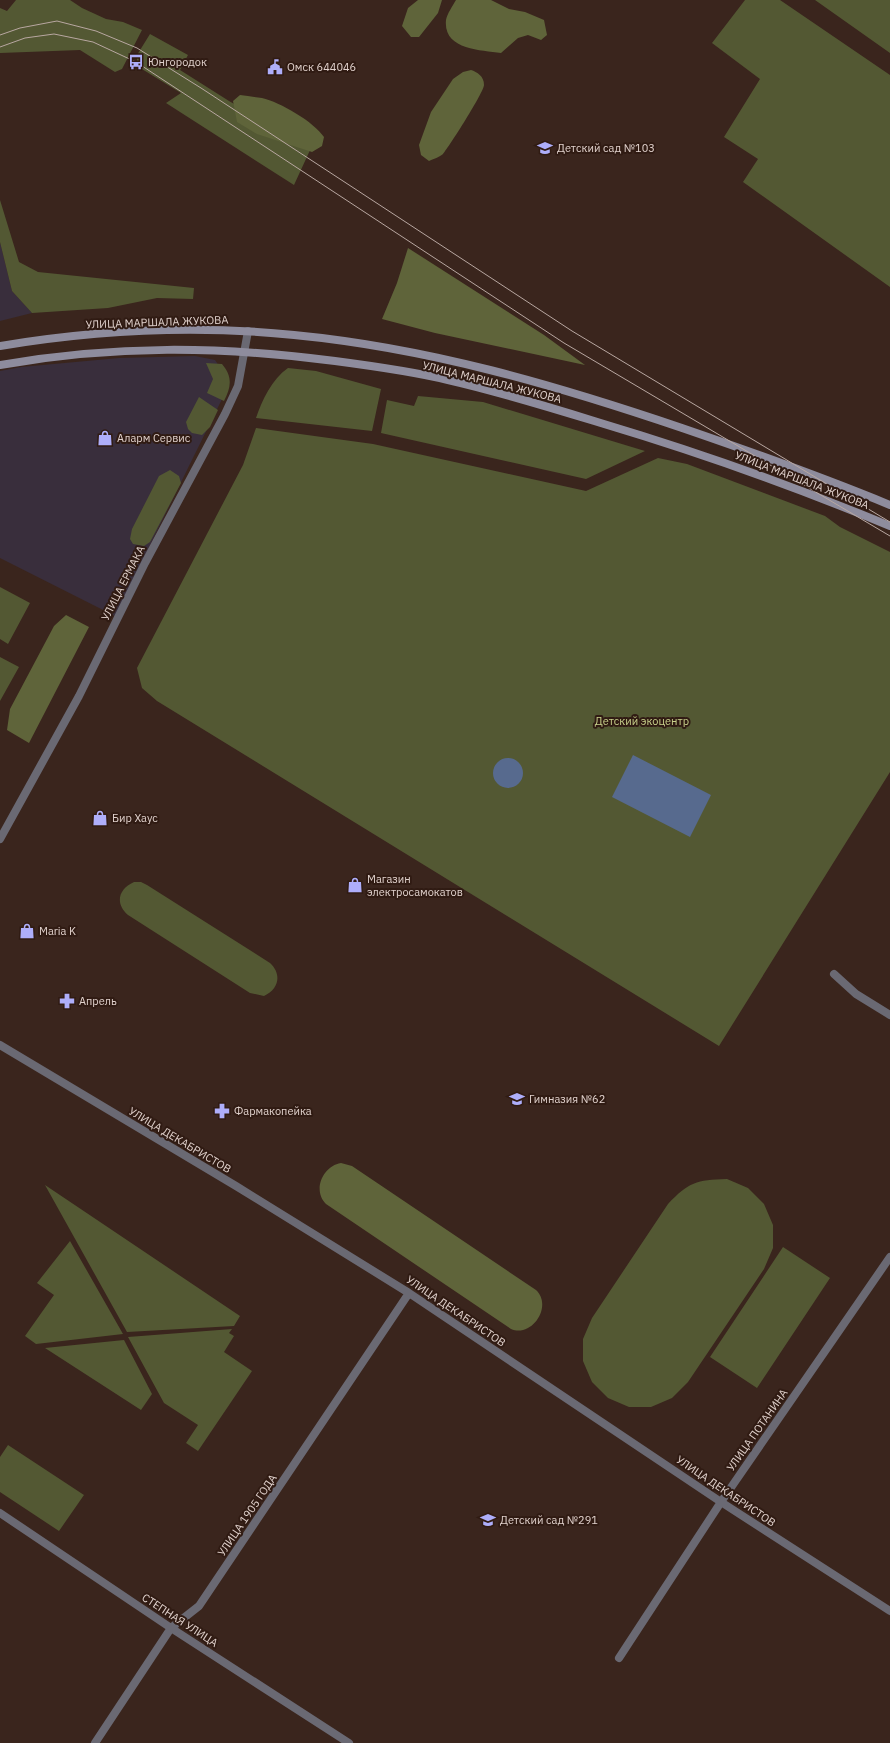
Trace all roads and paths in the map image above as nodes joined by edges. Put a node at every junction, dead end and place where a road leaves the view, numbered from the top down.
1 (248, 331) junction
2 (0, 346) edge
3 (245, 350) junction
4 (0, 365) edge
5 (890, 505) edge
6 (890, 526) edge
7 (0, 839) edge
8 (834, 974) dead end
9 (890, 1015) edge
10 (0, 1045) edge
11 (890, 1257) edge
12 (409, 1293) junction
13 (721, 1502) junction
14 (0, 1513) edge
15 (890, 1611) edge
16 (171, 1628) junction
17 (620, 1658) dead end
18 (95, 1743) edge
19 (349, 1743) edge

1 - 2 main road, УЛИЦА МАРШАЛА ЖУКОВА
1 - 3 street, УЛИЦА ЕРМАКА
1 - 5 main road, УЛИЦА МАРШАЛА ЖУКОВА
3 - 4 main road, УЛИЦА МАРШАЛА ЖУКОВА
3 - 6 main road, УЛИЦА МАРШАЛА ЖУКОВА
3 - 7 street, УЛИЦА ЕРМАКА
8 - 9 street
10 - 12 street, УЛИЦА ДЕКАБРИСТОВ
11 - 13 street, УЛИЦА ПОТАНИНА
12 - 13 street, УЛИЦА ДЕКАБРИСТОВ
12 - 16 street, УЛИЦА 1905 ГОДА
13 - 15 street, УЛИЦА ДЕКАБРИСТОВ
13 - 17 street, УЛИЦА ПОТАНИНА
14 - 16 street, СТЕПНАЯ УЛИЦА
16 - 18 street, УЛИЦА 1905 ГОДА
16 - 19 street, СТЕПНАЯ УЛИЦА

